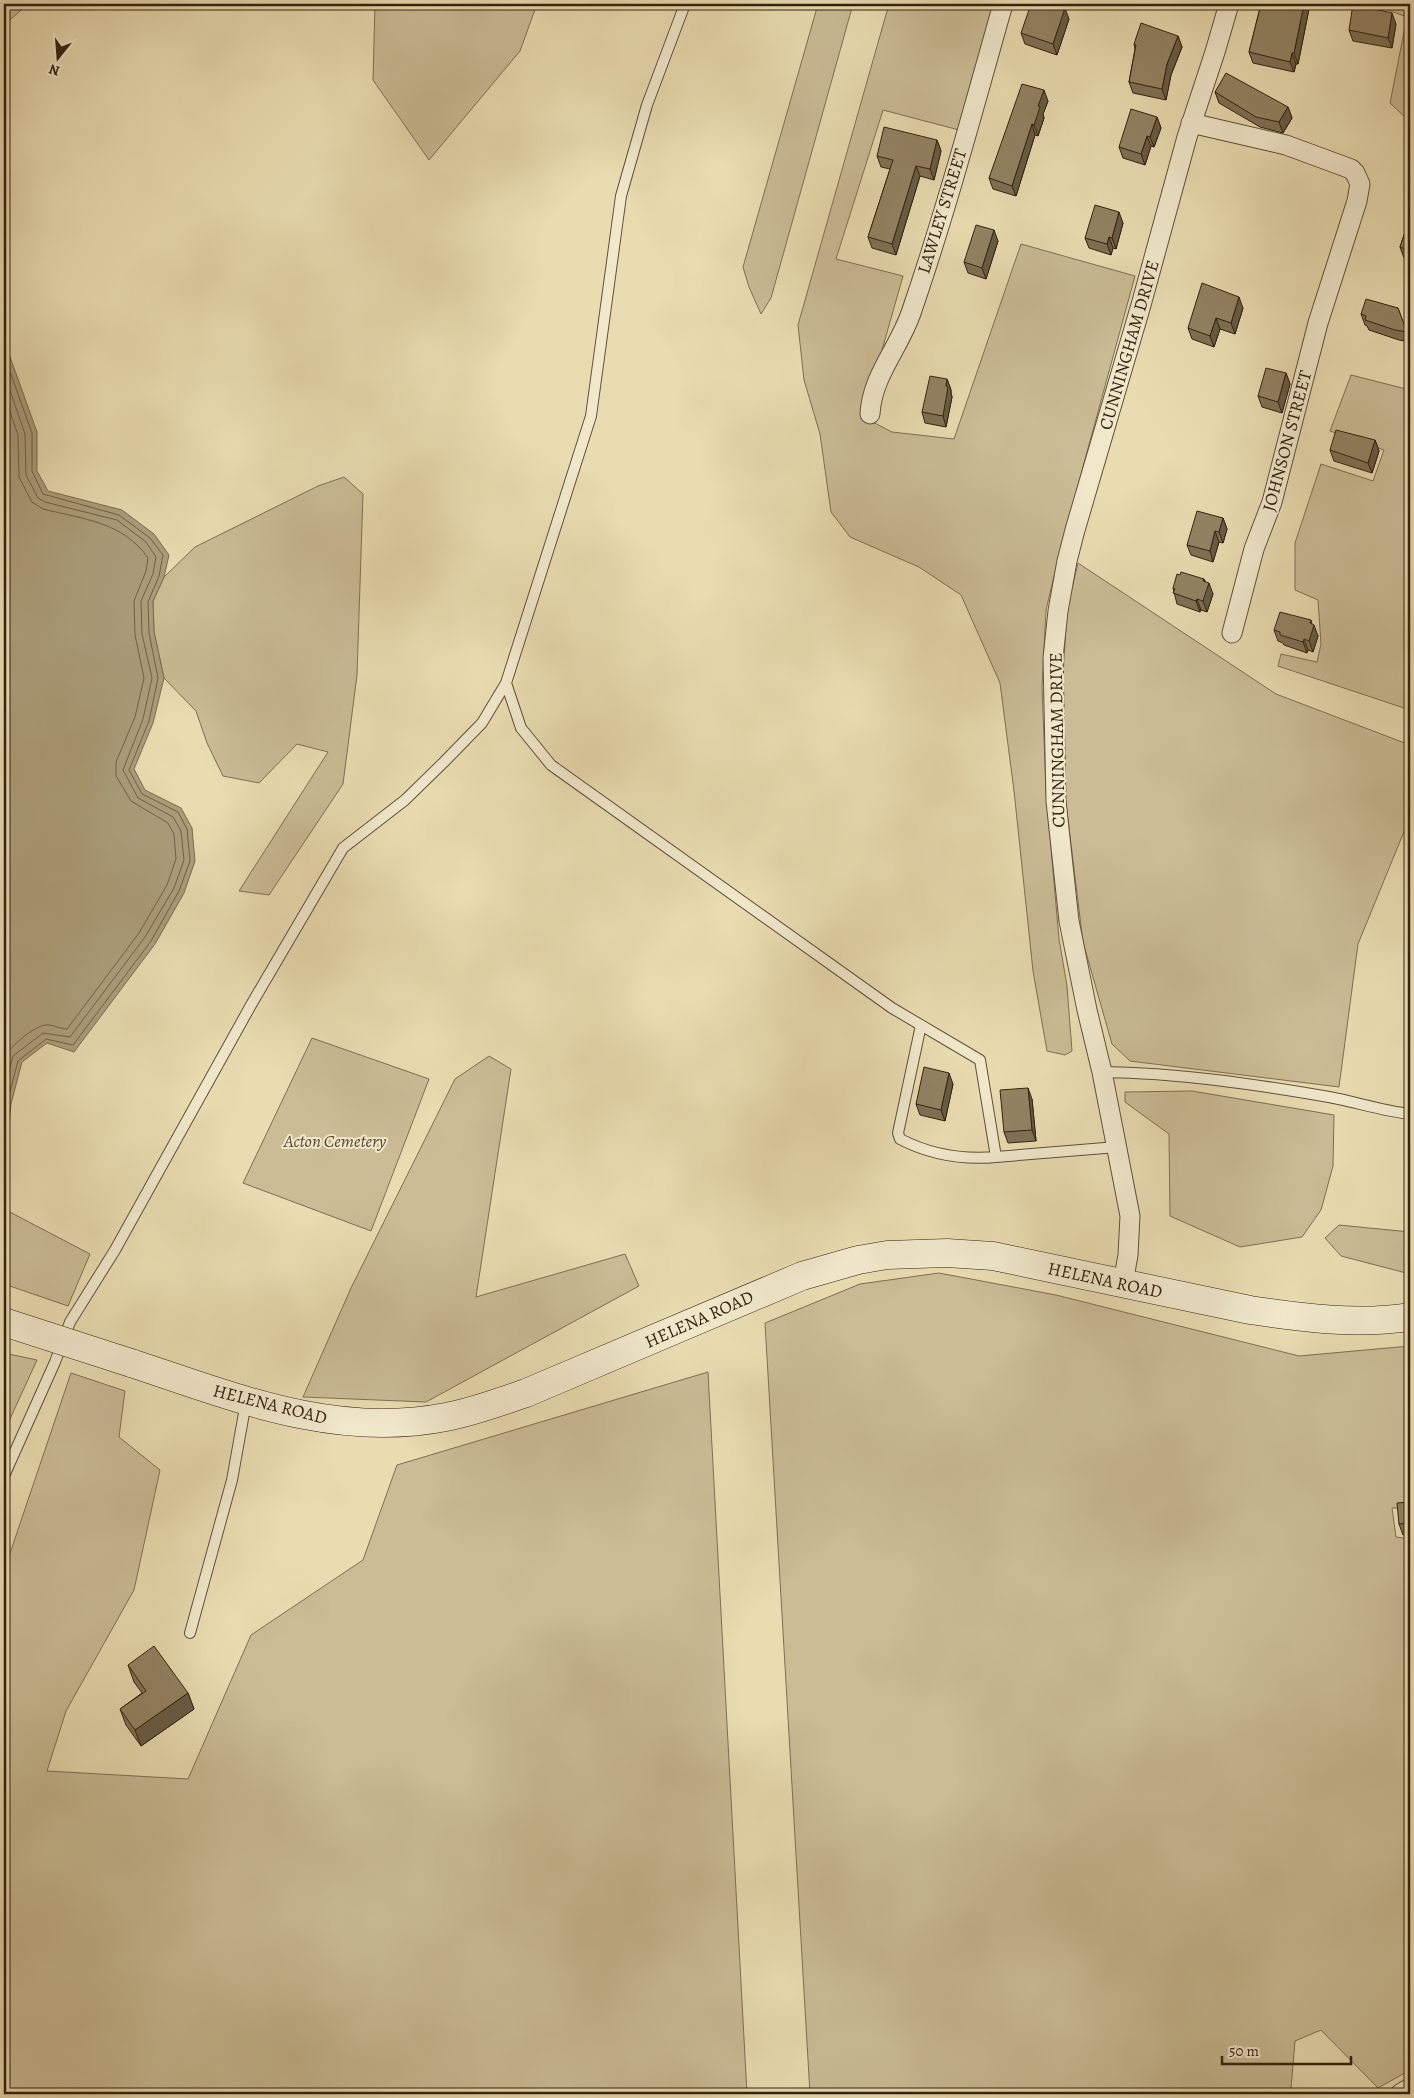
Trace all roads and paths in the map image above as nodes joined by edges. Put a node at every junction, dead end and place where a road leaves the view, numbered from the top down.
1 (685, 4) edge
2 (1003, 4) edge
3 (1229, 4) edge
4 (1191, 124) junction
5 (870, 414) dead end
6 (1232, 633) dead end
7 (506, 683) junction
8 (921, 1025) junction
9 (1102, 1072) junction
10 (1410, 1114) edge
11 (1117, 1147) junction
12 (996, 1158) junction
13 (1122, 1283) junction
14 (1410, 1317) edge
15 (4, 1322) edge
16 (246, 1401) junction
17 (4, 1476) edge
18 (190, 1633) dead end
19 (1410, 2088) edge
20 (1400, 2094) edge

1 - 7 lane
2 - 5 street, LAWLEY STREET
3 - 4 street, CUNNINGHAM DRIVE
4 - 6 street, JOHNSON STREET
4 - 9 street, CUNNINGHAM DRIVE
7 - 8 lane
7 - 17 lane
8 - 12 lane
8 - 12 lane
9 - 10 lane
9 - 11 street, CUNNINGHAM DRIVE
11 - 12 lane
11 - 13 street, CUNNINGHAM DRIVE
13 - 14 main road, HELENA ROAD
13 - 16 main road, HELENA ROAD
15 - 16 main road, HELENA ROAD, bridge
16 - 18 lane
19 - 20 street

